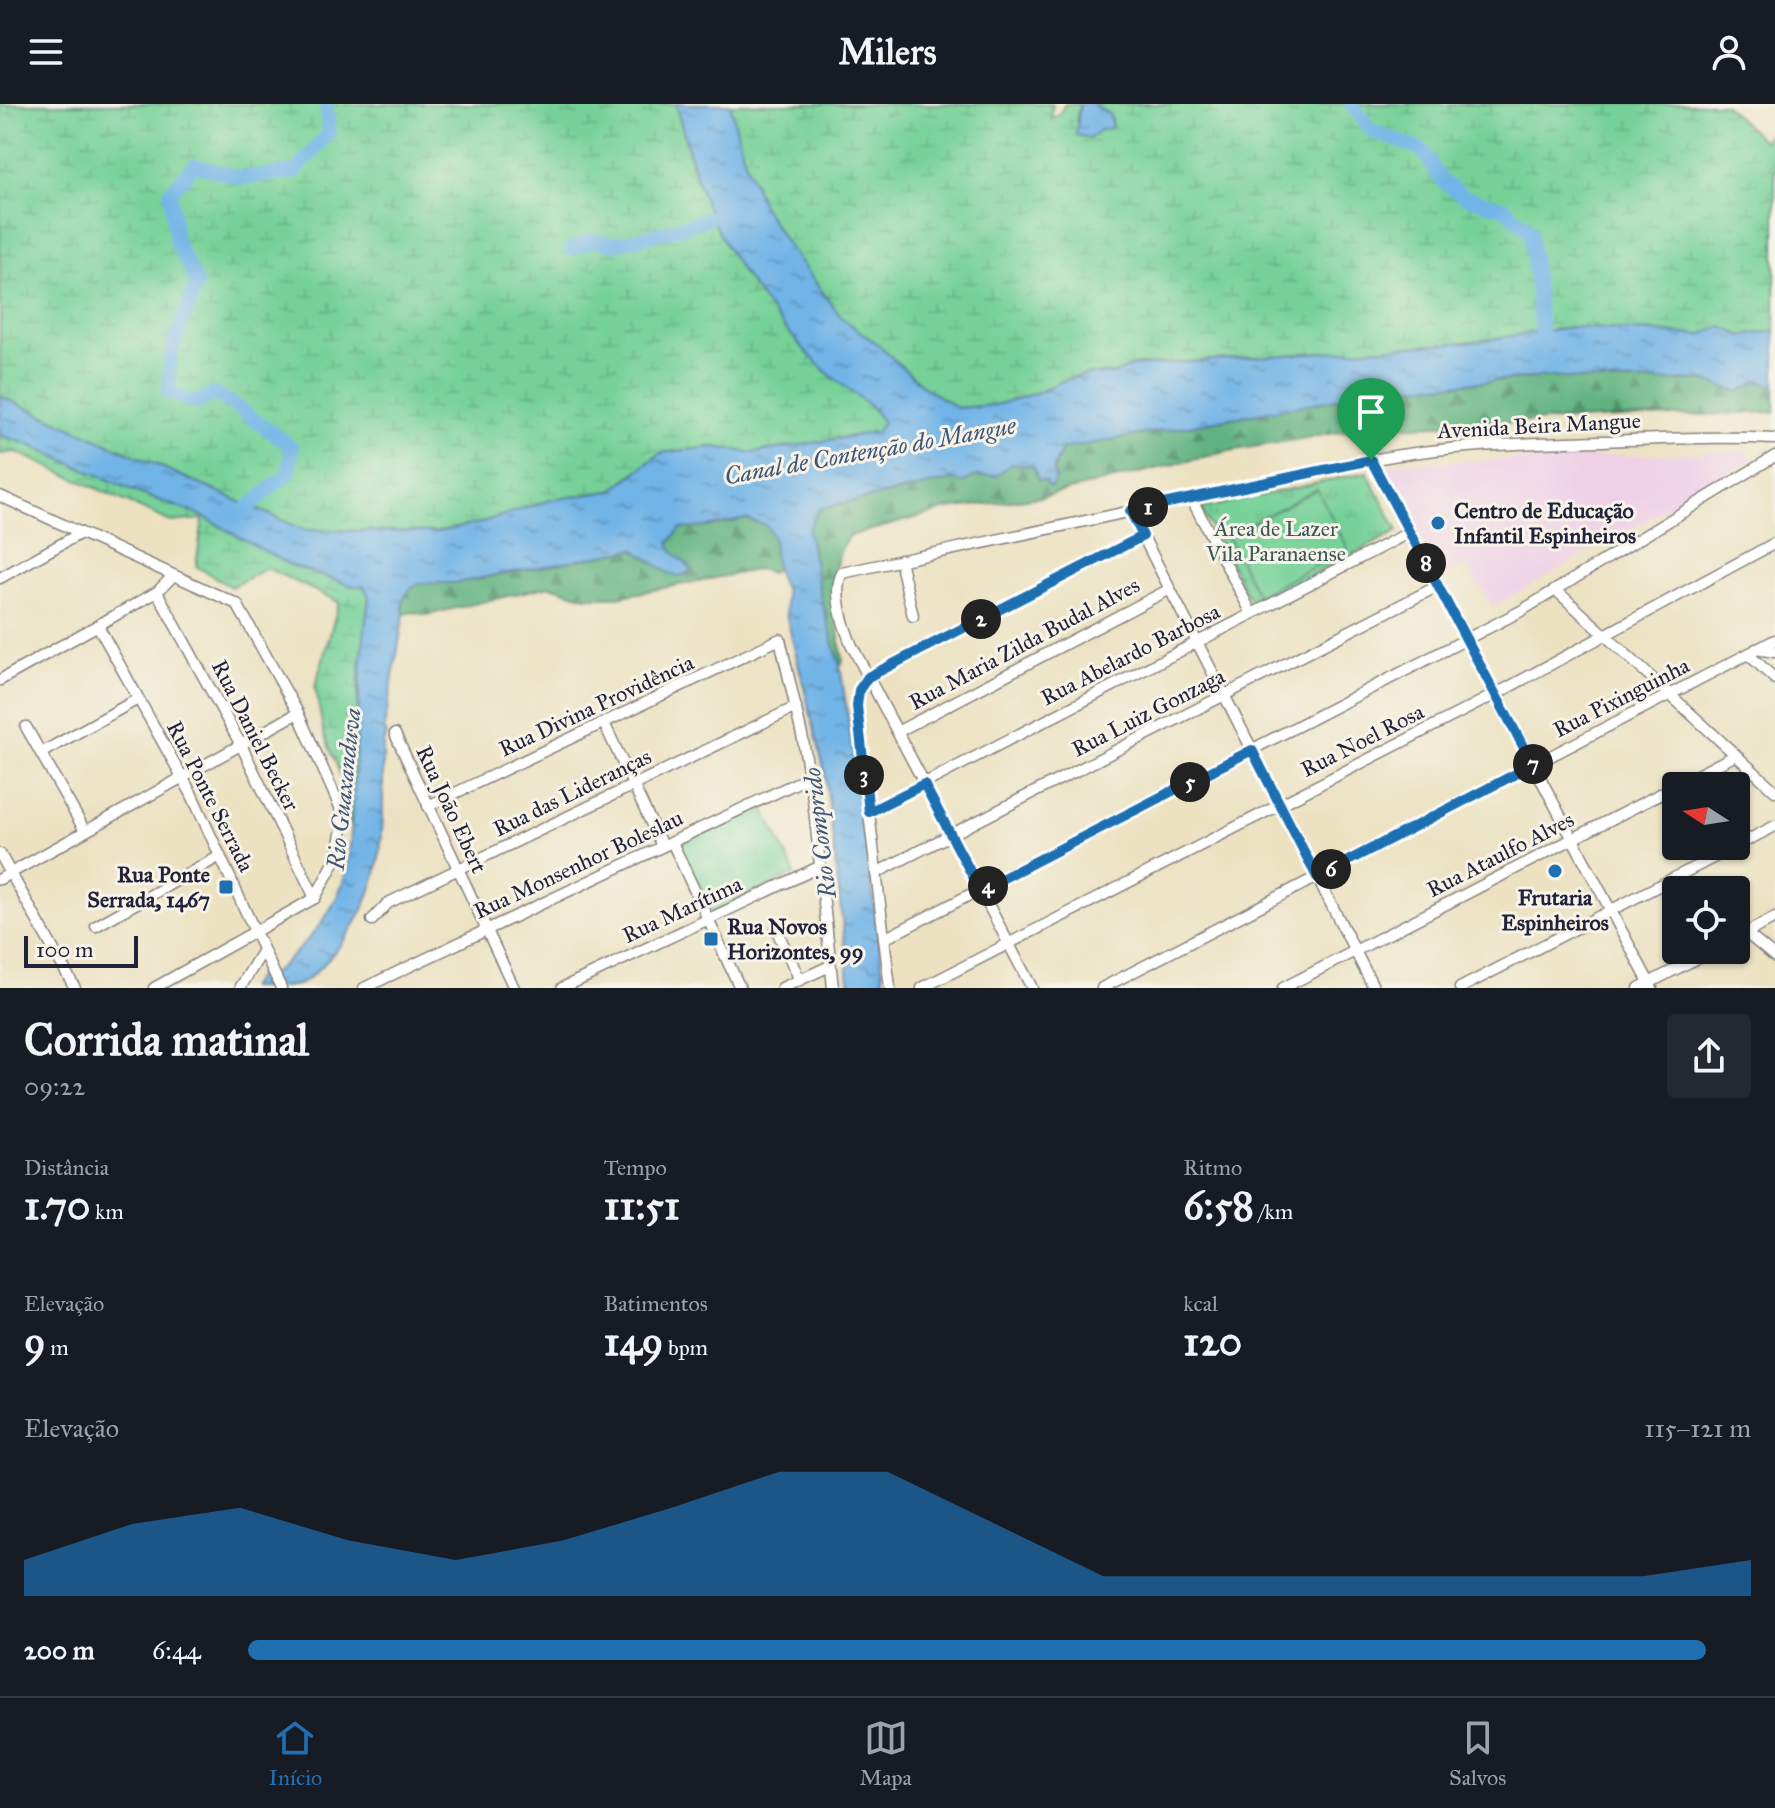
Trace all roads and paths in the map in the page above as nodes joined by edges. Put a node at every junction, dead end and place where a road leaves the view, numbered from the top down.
1 (1775, 439) edge
2 (1775, 456) edge
3 (1371, 460) junction
4 (0, 496) edge
5 (1191, 498) junction
6 (1130, 511) junction
7 (1410, 532) junction
8 (81, 533) junction
9 (1143, 536) junction
10 (1775, 543) edge
11 (900, 560) junction
12 (173, 576) junction
13 (0, 578) edge
14 (1438, 586) junction
15 (1170, 589) junction
16 (1557, 591) junction
17 (157, 592) junction
18 (1252, 614) junction
19 (913, 616) dead end
20 (98, 626) junction
21 (1605, 635) junction
22 (1467, 640) junction
23 (1775, 640) edge
24 (1197, 642) junction
25 (1752, 652) junction
26 (1775, 652) edge
27 (868, 677) junction
28 (1775, 679) edge
29 (0, 680) edge
30 (1496, 694) junction
31 (1670, 694) junction
32 (1224, 695) junction
33 (138, 699) junction
34 (796, 707) junction
35 (298, 713) junction
36 (604, 723) junction
37 (26, 727) dead end
38 (897, 732) junction
39 (395, 734) dead end
40 (241, 745) junction
41 (1252, 750) junction
42 (41, 753) junction
43 (1736, 755) junction
44 (1533, 765) junction
45 (182, 777) junction
46 (809, 777) junction
47 (924, 784) junction
48 (633, 785) junction
49 (1775, 791) edge
50 (1280, 804) junction
51 (428, 806) junction
52 (869, 812) junction
53 (1775, 826) edge
54 (85, 831) junction
55 (951, 835) junction
56 (1573, 839) junction
57 (667, 844) junction
58 (0, 854) edge
59 (220, 856) junction
60 (819, 867) junction
61 (458, 869) junction
62 (11, 873) junction
63 (876, 873) junction
64 (1317, 877) junction
65 (0, 879) edge
66 (980, 890) junction
67 (315, 898) junction
68 (1611, 911) junction
69 (1775, 918) edge
70 (708, 919) junction
71 (372, 920) dead end
72 (96, 926) dead end
73 (776, 929) dead end
74 (487, 930) junction
75 (1750, 930) edge
76 (255, 931) junction
77 (884, 939) junction
78 (1750, 941) edge
79 (1008, 944) junction
80 (263, 950) junction
81 (1355, 951) junction
82 (1775, 957) edge
83 (1687, 964) edge
84 (830, 966) junction
85 (800, 980) junction
86 (1647, 986) edge
87 (75, 988) edge
88 (154, 988) edge
89 (240, 988) edge
90 (281, 988) edge
91 (364, 988) edge
92 (514, 988) edge
93 (562, 988) edge
94 (740, 988) edge
95 (782, 988) edge
96 (833, 988) edge
97 (890, 988) edge
98 (922, 988) edge
99 (1032, 988) edge
100 (1102, 988) edge
101 (1283, 988) edge
102 (1374, 988) edge
103 (1460, 988) edge

1 - 3 street, Avenida Beira Mangue
2 - 16 street
3 - 5 street, Avenida Beira Mangue
3 - 7 street
4 - 8 street
5 - 6 street, Avenida Beira Mangue
5 - 18 street
6 - 9 street
6 - 11 street, Avenida Beira Mangue
7 - 14 street
7 - 18 street, Rua Abelardo Barbosa
8 - 12 street
8 - 13 street
9 - 15 street
9 - 27 street
10 - 21 street, Rua Noel Rosa
11 - 19 street
11 - 27 street, Avenida Beira Mangue
12 - 17 street
12 - 35 street
14 - 22 street
14 - 32 street, Rua Luiz Gonzaga
15 - 24 street
15 - 38 street, Rua Maria Zilda Budal Alves
16 - 21 street
16 - 22 street
17 - 20 street
17 - 40 street, Rua Daniel Becker
18 - 24 street, Rua Abelardo Barbosa
20 - 29 street
20 - 33 street, Rua Ponte Serrada
21 - 30 street, Rua Noel Rosa
21 - 31 street
22 - 30 street
22 - 41 street
23 - 25 street, Rua Pixinguinha
24 - 32 street
24 - 47 street, Rua Abelardo Barbosa
25 - 26 street
25 - 28 street
25 - 31 street, Rua Pixinguinha
27 - 38 street
27 - 52 street
30 - 44 street
30 - 50 street, Rua Noel Rosa
31 - 43 street
31 - 44 street, Rua Pixinguinha
32 - 41 street
32 - 55 street, Rua Luiz Gonzaga
33 - 42 street
33 - 45 street, Rua Ponte Serrada
34 - 36 street, Rua Divina Providência
34 - 46 street
34 - 48 street, Rua das Lideranças
35 - 40 street
35 - 67 street
36 - 48 street
36 - 51 street, Rua Divina Providência
37 - 42 street
38 - 47 street
39 - 51 street, Rua João Ebert
40 - 45 street
40 - 67 street, Rua Daniel Becker
41 - 50 street
41 - 66 street
42 - 54 street
43 - 49 street
43 - 56 street, Rua Ataulfo Alves
44 - 56 street
44 - 64 street, Rua Pixinguinha
45 - 54 street
45 - 59 street, Rua Ponte Serrada
46 - 57 street, Rua Monsenhor Boleslau
46 - 60 street
47 - 52 street, Rua Abelardo Barbosa
47 - 55 street
48 - 57 street
48 - 61 street, Rua das Lideranças
50 - 64 street
50 - 79 street, Rua Noel Rosa
51 - 61 street, Rua João Ebert
52 - 63 street
53 - 68 street
54 - 62 street
55 - 63 street, Rua Luiz Gonzaga
55 - 66 street
56 - 68 street
56 - 81 street, Rua Ataulfo Alves
57 - 70 street
57 - 74 street, Rua Monsenhor Boleslau
58 - 62 street
59 - 72 street
59 - 76 street, Rua Ponte Serrada
60 - 70 street, Rua Marítima
60 - 84 street
61 - 71 street, Rua das Lideranças
61 - 74 street, Rua João Ebert
62 - 65 street
62 - 87 street
63 - 77 street
64 - 81 street
64 - 100 street, Rua Pixinguinha
66 - 77 street
66 - 79 street
67 - 76 street
68 - 86 street
68 - 103 street
69 - 75 street
70 - 93 street, Rua Marítima
70 - 94 street
73 - 85 street
74 - 91 street, Rua Monsenhor Boleslau
74 - 92 street, Rua João Ebert
76 - 80 street, Rua Ponte Serrada
76 - 88 street
77 - 97 street
78 - 82 street
79 - 98 street, Rua Noel Rosa
79 - 99 street
80 - 89 street
80 - 90 street, Rua Ponte Serrada
81 - 101 street, Rua Ataulfo Alves
81 - 102 street
83 - 86 street
84 - 85 street
84 - 96 street
85 - 95 street

